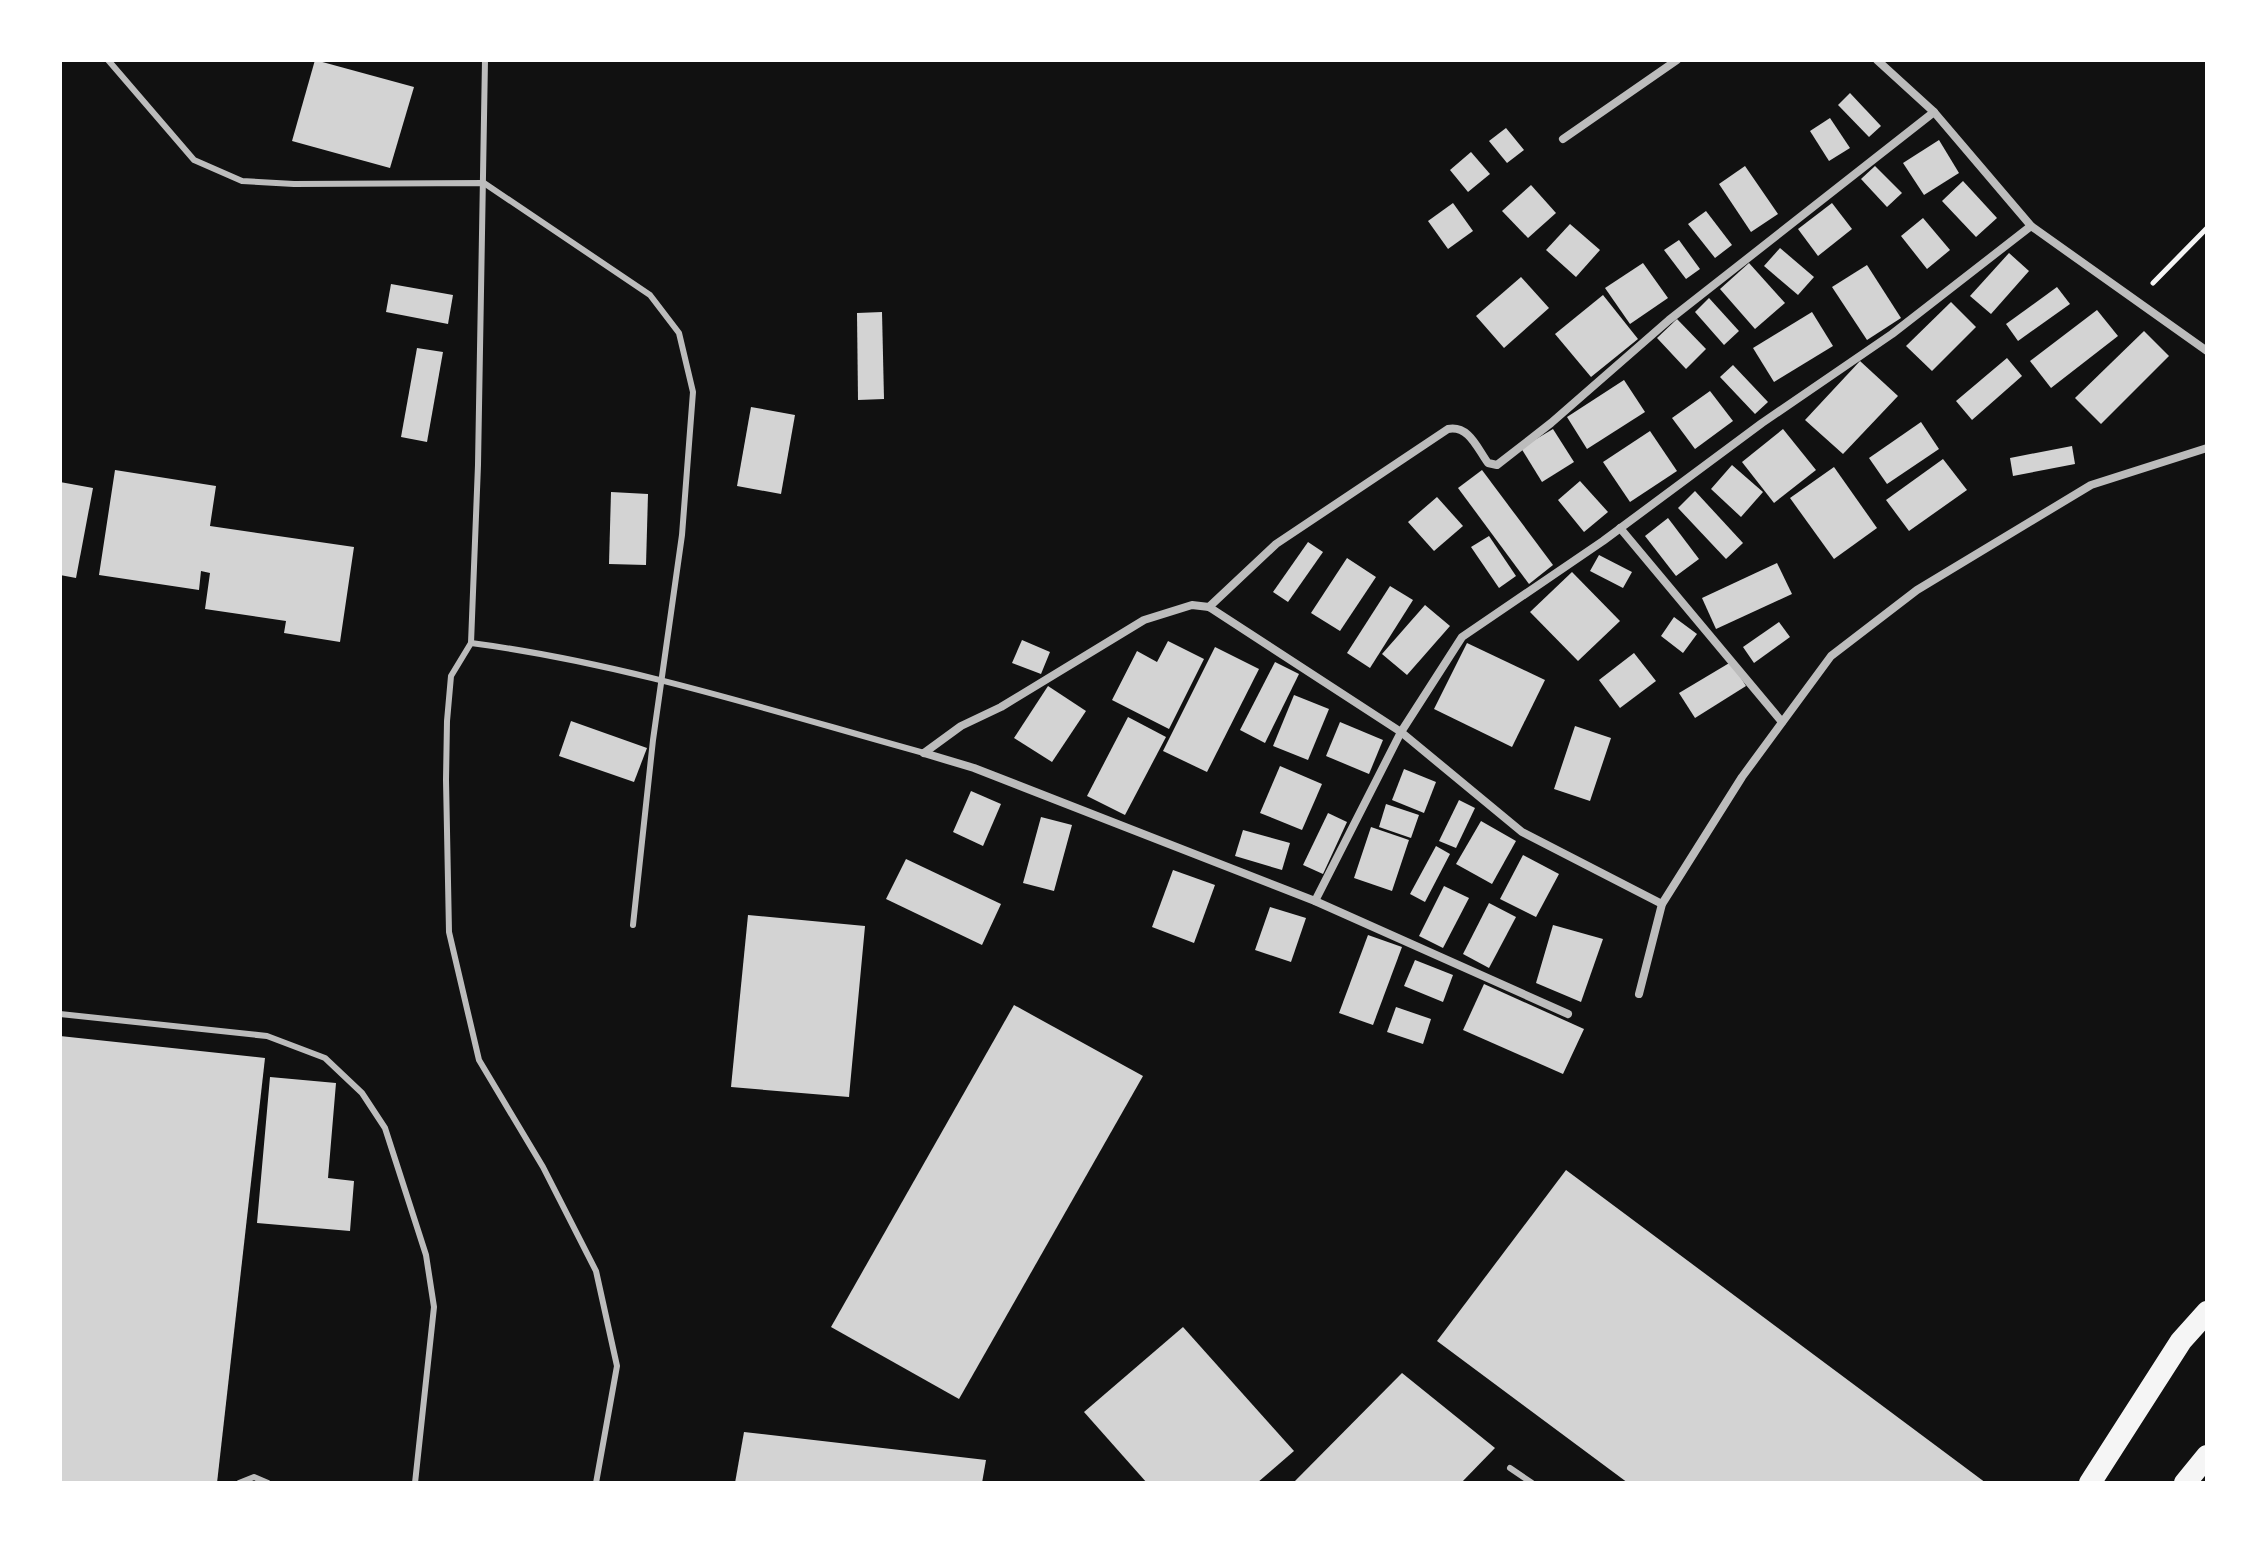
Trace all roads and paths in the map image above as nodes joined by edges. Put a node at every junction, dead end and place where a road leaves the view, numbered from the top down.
1 (108, 60) edge
2 (485, 60) edge
3 (1677, 60) edge
4 (1877, 60) edge
5 (1934, 112) junction
6 (1563, 139) dead end
7 (484, 183) junction
8 (2031, 226) junction
9 (2207, 228) edge
10 (2136, 301) junction
11 (2207, 351) edge
12 (2207, 448) edge
13 (1620, 528) junction
14 (1209, 607) junction
15 (471, 643) junction
16 (661, 680) junction
17 (1782, 722) junction
18 (1401, 732) junction
19 (924, 753) junction
20 (1315, 901) junction
21 (1662, 904) junction
22 (633, 925) dead end
23 (1639, 994) dead end
24 (60, 1014) edge
25 (1568, 1014) dead end
26 (2207, 1312) edge
27 (2207, 1456) edge
28 (1510, 1468) dead end
29 (239, 1483) edge
30 (268, 1483) edge
31 (415, 1483) edge
32 (596, 1483) edge
33 (1532, 1483) edge
34 (2090, 1483) edge
35 (2185, 1483) edge

1 - 7 lane
2 - 7 lane
3 - 6 street
4 - 5 street
5 - 8 street
5 - 14 street
7 - 15 lane
7 - 16 lane
8 - 10 street
8 - 13 street
9 - 10 path
10 - 11 street
12 - 17 street
13 - 17 street
13 - 18 street
14 - 18 street
14 - 19 street
15 - 16 lane
15 - 32 lane
16 - 19 lane
16 - 22 lane
17 - 21 street
18 - 20 street
18 - 21 street
19 - 20 street
20 - 25 street
21 - 23 street
24 - 31 lane
26 - 34 highway
27 - 35 highway
28 - 33 lane
29 - 30 lane

